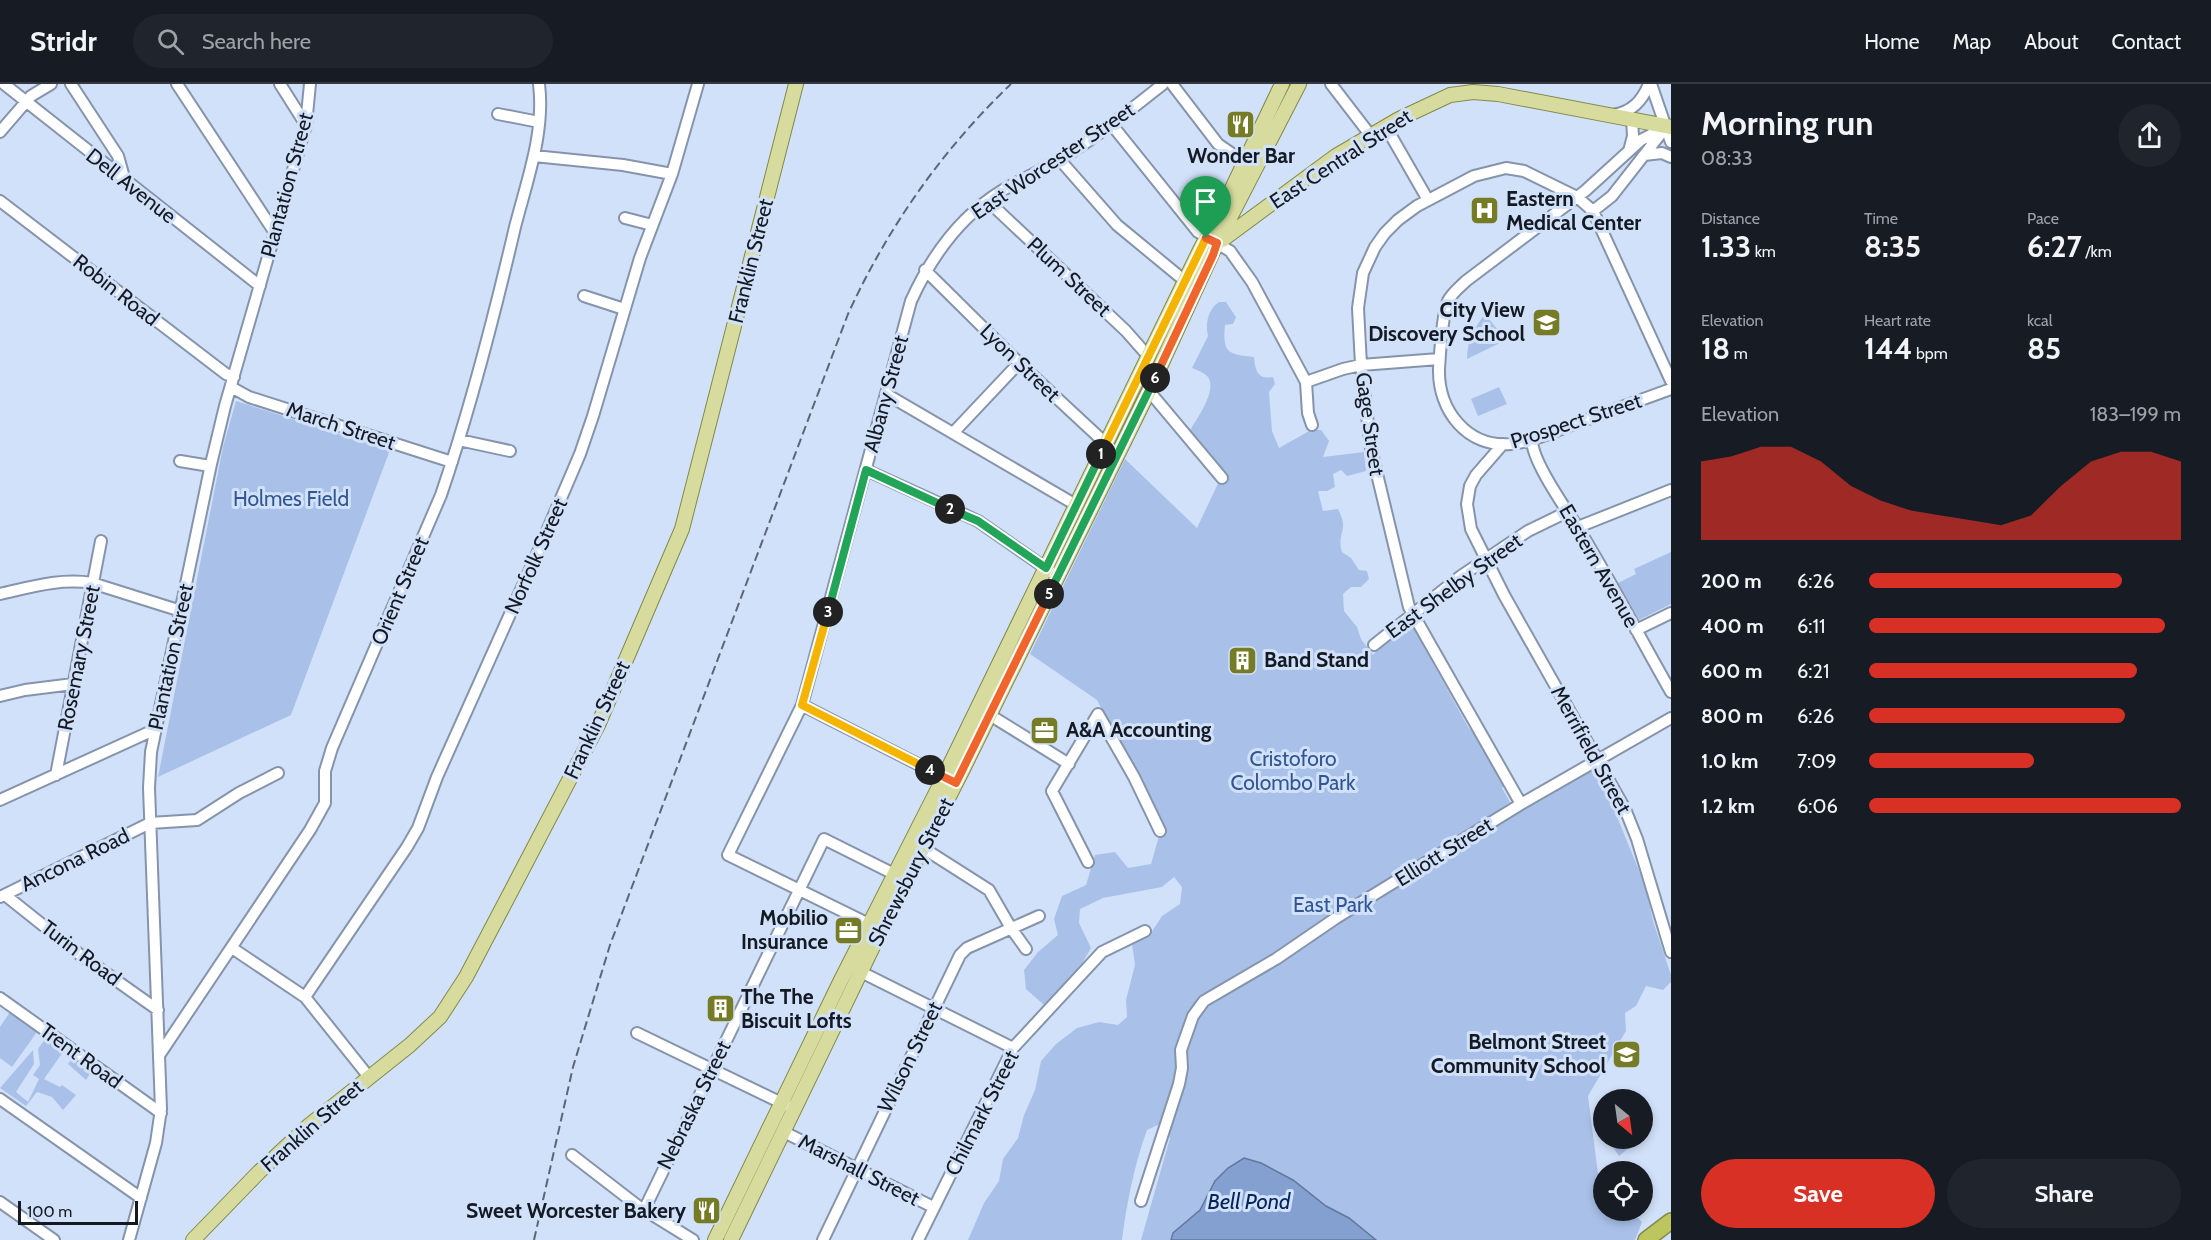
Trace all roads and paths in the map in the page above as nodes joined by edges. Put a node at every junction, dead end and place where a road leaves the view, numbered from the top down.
1 (4, 84) edge
2 (51, 84) edge
3 (71, 84) edge
4 (177, 84) edge
5 (280, 84) edge
6 (310, 84) edge
7 (538, 84) edge
8 (698, 84) edge
9 (796, 84) edge
10 (1163, 84) edge
11 (1172, 84) edge
12 (1282, 84) edge
13 (1299, 84) edge
14 (1331, 84) edge
15 (1650, 84) edge
16 (27, 103) junction
17 (498, 114) dead end
18 (1613, 115) junction
19 (1632, 119) junction
20 (539, 122) junction
21 (306, 125) junction
22 (1112, 125) junction
23 (1386, 127) junction
24 (1669, 127) edge
25 (0, 132) edge
26 (1371, 135) junction
27 (1671, 142) edge
28 (1628, 152) junction
29 (1644, 155) junction
30 (534, 156) junction
31 (1671, 157) edge
32 (1060, 160) junction
33 (1244, 162) junction
34 (672, 174) junction
35 (125, 181) junction
36 (1577, 197) junction
37 (1242, 199) junction
38 (1428, 200) junction
39 (0, 201) edge
40 (988, 201) junction
41 (1593, 211) junction
42 (1256, 214) junction
43 (625, 218) dead end
44 (652, 225) junction
45 (275, 233) junction
46 (1212, 241) junction
47 (1198, 254) joint
48 (925, 270) junction
49 (260, 286) junction
50 (1190, 286) junction
51 (584, 296) dead end
52 (624, 309) junction
53 (1148, 356) junction
54 (1439, 359) junction
55 (1019, 363) junction
56 (1361, 365) junction
57 (1671, 381) edge
58 (232, 382) junction
59 (1305, 382) junction
60 (1671, 389) edge
61 (1149, 391) junction
62 (886, 394) junction
63 (1312, 425) dead end
64 (953, 433) junction
65 (1532, 439) junction
66 (459, 440) junction
67 (1106, 444) junction
68 (1503, 444) junction
69 (510, 451) dead end
70 (1117, 454) junction
71 (180, 461) dead end
72 (452, 462) junction
73 (210, 466) junction
74 (866, 470) junction
75 (1222, 478) dead end
76 (1671, 490) edge
77 (1076, 505) junction
78 (1567, 512) junction
79 (1578, 527) junction
80 (101, 541) dead end
81 (1485, 559) junction
82 (1051, 572) junction
83 (93, 583) junction
84 (0, 594) edge
85 (181, 611) junction
86 (1671, 613) edge
87 (1412, 616) junction
88 (1636, 630) junction
89 (1374, 645) dead end
90 (73, 684) junction
91 (1671, 692) edge
92 (0, 696) edge
93 (802, 705) junction
94 (977, 708) junction
95 (990, 714) junction
96 (1671, 718) edge
97 (156, 729) junction
98 (1597, 759) junction
99 (1069, 764) junction
100 (278, 773) dead end
101 (56, 775) junction
102 (950, 780) junction
103 (0, 800) edge
104 (1521, 804) junction
105 (150, 823) junction
106 (1160, 831) dead end
107 (923, 848) junction
108 (1088, 862) dead end
109 (894, 874) junction
110 (799, 890) junction
111 (2, 896) edge
112 (1039, 916) dead end
113 (875, 927) junction
114 (1011, 928) junction
115 (1145, 930) dead end
116 (232, 948) junction
117 (1026, 949) dead end
118 (1671, 952) edge
119 (861, 972) junction
120 (305, 997) junction
121 (0, 998) edge
122 (933, 1008) junction
123 (158, 1010) junction
124 (637, 1033) dead end
125 (1013, 1048) junction
126 (160, 1054) junction
127 (711, 1069) junction
128 (369, 1077) junction
129 (0, 1099) edge
130 (788, 1106) junction
131 (161, 1113) junction
132 (784, 1132) junction
133 (572, 1155) dead end
134 (857, 1170) junction
135 (141, 1198) junction
136 (1141, 1201) dead end
137 (0, 1202) edge
138 (933, 1207) junction
139 (644, 1210) junction
140 (1671, 1221) edge
141 (54, 1240) edge
142 (129, 1240) edge
143 (193, 1240) edge
144 (693, 1240) edge
145 (715, 1240) edge
146 (731, 1240) edge
147 (823, 1240) edge
148 (918, 1240) edge
149 (1646, 1240) edge

1 - 16 street, Dell Avenue
2 - 16 street
3 - 35 street
4 - 45 street
5 - 21 street
6 - 21 street, Plantation Street
7 - 20 street, Orient Street
8 - 34 street, Norfolk Street
9 - 128 main road, Franklin Street
10 - 22 street, East Worcester Street
11 - 33 street
12 - 33 main road, Shrewsbury Street
13 - 37 main road, Shrewsbury Street
14 - 26 street
15 - 18 street
15 - 24 street
16 - 25 street
16 - 35 street, Dell Avenue
17 - 20 street
18 - 19 main road, East Central Street
18 - 23 main road, East Central Street
19 - 24 main road, East Central Street
19 - 28 street
20 - 30 street, Orient Street
21 - 45 street, Plantation Street
22 - 32 street, East Worcester Street
22 - 46 street
23 - 26 main road, East Central Street
23 - 38 street
24 - 27 street
24 - 28 street
24 - 29 street
26 - 42 main road, East Central Street
28 - 36 street
29 - 31 street
29 - 41 street
30 - 34 street
30 - 66 street, Orient Street
32 - 40 street, East Worcester Street
32 - 50 street
33 - 46 main road, Shrewsbury Street
34 - 44 street, Norfolk Street
35 - 49 street, Dell Avenue
36 - 38 street, Gage Street
36 - 41 street, Gage Street
36 - 54 street
37 - 42 main road
37 - 46 main road, Shrewsbury Street
38 - 56 street, Gage Street
39 - 58 street, Robin Road
40 - 48 street, East Worcester Street
40 - 53 street, Plum Street
41 - 57 street
42 - 46 main road, East Central Street
43 - 44 street
44 - 52 street, Norfolk Street
45 - 49 street, Plantation Street
46 - 47 main road, East Central Street
46 - 50 main road, Shrewsbury Street
46 - 59 street
47 - 50 main road, Shrewsbury Street
48 - 55 street, Lyon Street
48 - 62 street, Albany Street
49 - 58 street, Plantation Street
50 - 53 main road, Shrewsbury Street
50 - 61 main road, Shrewsbury Street
51 - 52 street
52 - 120 street, Norfolk Street
53 - 67 main road, Shrewsbury Street
54 - 56 street
54 - 68 street
55 - 64 street
55 - 67 street, Lyon Street
56 - 59 street
56 - 87 street, Gage Street
58 - 72 street, March Street
58 - 73 street, Plantation Street
59 - 63 street
60 - 65 street, Prospect Street
61 - 70 main road, Shrewsbury Street
61 - 75 street
62 - 64 street
62 - 74 street, Albany Street
64 - 77 street
65 - 68 street, Prospect Street
65 - 78 street, Eastern Avenue
66 - 69 street
66 - 72 street, Orient Street
67 - 70 street, Lyon Street
67 - 77 main road, Shrewsbury Street
68 - 81 street, Prospect Street
70 - 82 main road, Shrewsbury Street
71 - 73 street
72 - 116 street, Orient Street
73 - 85 street, Plantation Street
74 - 82 street
74 - 93 street, Albany Street
76 - 79 street
77 - 82 main road, Shrewsbury Street
78 - 79 street, Eastern Avenue
78 - 81 street, East Shelby Street
79 - 88 street, Eastern Avenue
80 - 83 street, Rosemary Street
81 - 87 street, East Shelby Street
81 - 98 street, Merrifield Street
82 - 94 main road, Shrewsbury Street
82 - 95 main road, Shrewsbury Street
83 - 84 street
83 - 85 street
83 - 90 street, Rosemary Street
85 - 97 street, Plantation Street
86 - 88 street
87 - 89 street, East Shelby Street
87 - 104 street, Gage Street
88 - 91 street, Eastern Avenue
90 - 92 street
90 - 101 street, Rosemary Street
93 - 102 street
93 - 110 street, Albany Street
94 - 95 street
94 - 102 main road, Shrewsbury Street
95 - 99 street
95 - 102 main road, Shrewsbury Street
96 - 98 street, Elliott Street
97 - 101 street
97 - 105 street, Plantation Street
98 - 104 street, Elliott Street
98 - 118 street, Merrifield Street
99 - 106 street
99 - 108 street
100 - 105 street
101 - 103 street
102 - 107 main road, Shrewsbury Street
102 - 109 main road, Shrewsbury Street
104 - 136 street, Elliott Street
105 - 111 street, Ancona Road
105 - 123 street, Plantation Street
107 - 113 main road, Shrewsbury Street
107 - 114 street
109 - 110 street, Nebraska Street
109 - 113 main road, Shrewsbury Street
110 - 113 street
110 - 127 street, Nebraska Street
111 - 123 street, Turin Road
112 - 114 street, Wilson Street
113 - 119 main road, Shrewsbury Street
113 - 130 main road, Shrewsbury Street
114 - 117 street
114 - 122 street, Wilson Street
115 - 125 street, Chilmark Street
116 - 120 street
116 - 126 street, Orient Street
119 - 122 street
119 - 130 main road, Shrewsbury Street
120 - 128 street
121 - 131 street, Trent Road
122 - 125 street
122 - 134 street, Wilson Street
123 - 126 street, Plantation Street
124 - 127 street
125 - 138 street, Chilmark Street
126 - 131 street, Plantation Street
127 - 130 street
127 - 139 street, Nebraska Street
128 - 143 main road, Franklin Street
129 - 135 street
130 - 132 main road, Shrewsbury Street
130 - 145 main road, Shrewsbury Street
131 - 135 street, Plantation Street
132 - 134 street, Marshall Street
132 - 146 main road, Shrewsbury Street
133 - 139 street
134 - 138 street, Marshall Street
134 - 147 street, Wilson Street
135 - 142 street, Plantation Street
137 - 141 street
138 - 148 street, Chilmark Street
139 - 144 street
140 - 149 highway

